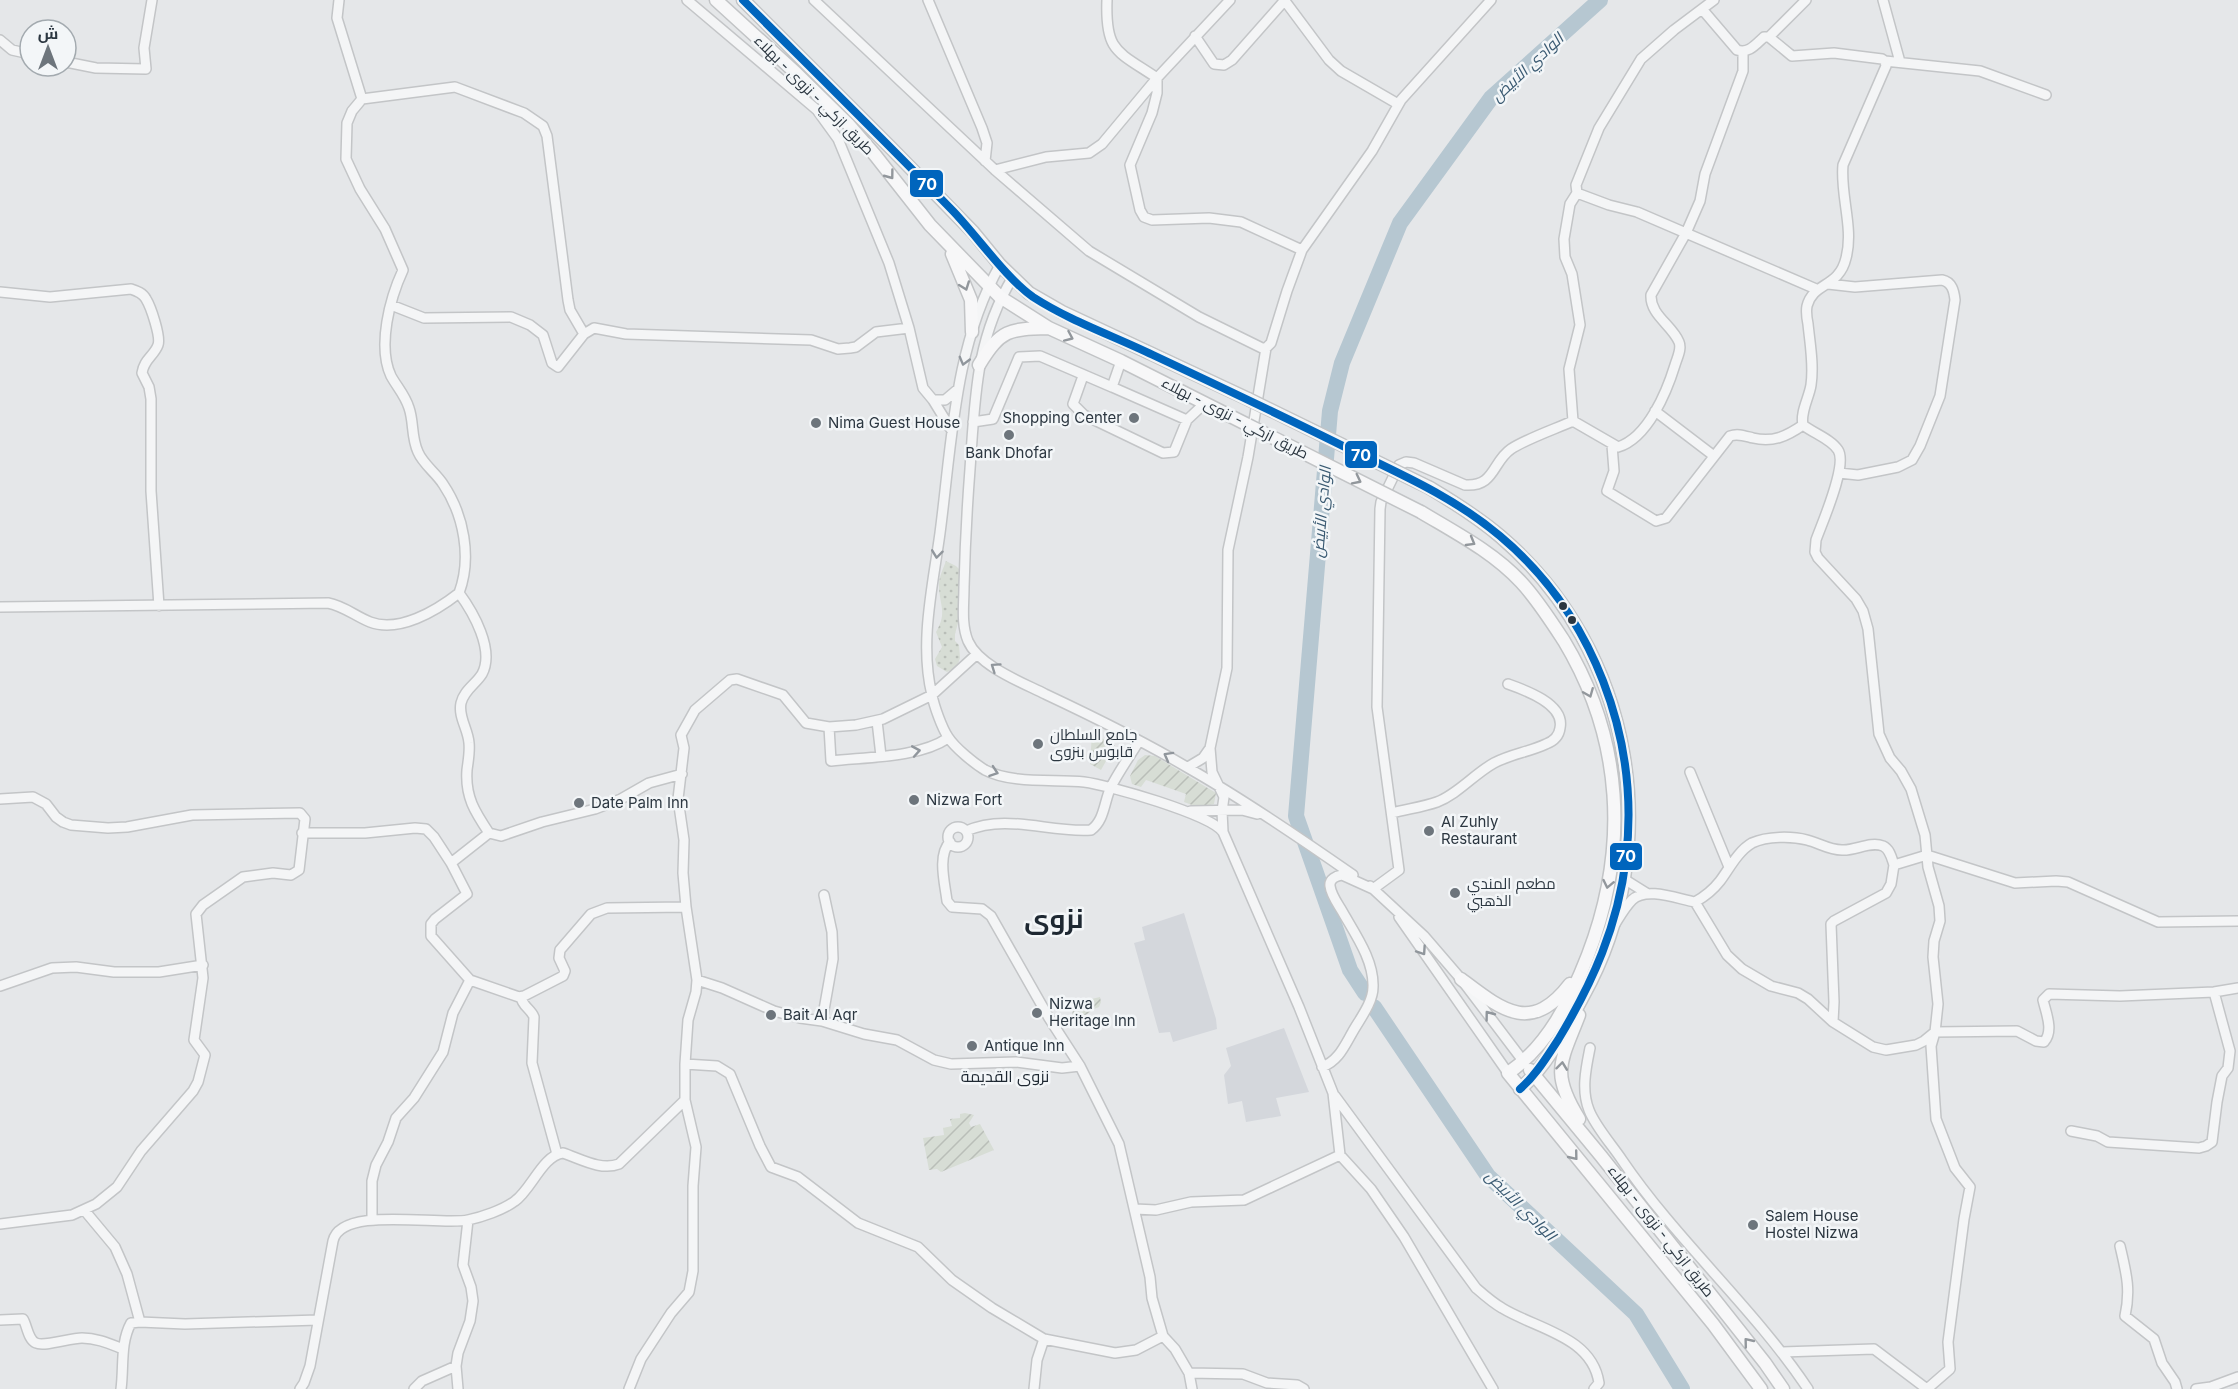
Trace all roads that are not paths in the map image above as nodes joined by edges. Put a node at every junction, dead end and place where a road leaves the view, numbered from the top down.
1 (152, 0) edge
2 (339, 0) edge
3 (687, 0) edge
4 (716, 0) edge
5 (743, 0) edge
6 (814, 0) edge
7 (928, 0) edge
8 (1107, 0) edge
9 (1230, 0) edge
10 (1285, 0) edge
11 (1491, 0) edge
12 (1714, 0) edge
13 (1806, 0) edge
14 (1883, 0) edge
15 (1702, 9) junction
16 (1195, 36) junction
17 (1769, 37) junction
18 (0, 40) edge
19 (18, 51) edge
20 (1743, 52) junction
21 (1885, 62) junction
22 (1900, 63) junction
23 (78, 64) edge
24 (1157, 78) junction
25 (2046, 95) dead end
26 (362, 99) junction
27 (1398, 104) junction
28 (985, 160) junction
29 (995, 170) junction
30 (1577, 193) junction
31 (1686, 233) junction
32 (946, 243) junction
33 (1302, 250) junction
34 (1000, 265) junction
35 (1013, 277) junction
36 (1828, 284) junction
37 (989, 285) junction
38 (1816, 289) junction
39 (0, 292) edge
40 (1000, 297) junction
41 (391, 305) junction
42 (909, 328) junction
43 (1049, 328) junction
44 (972, 332) junction
45 (585, 334) junction
46 (1266, 348) junction
47 (1121, 361) junction
48 (979, 365) junction
49 (1083, 376) junction
50 (1112, 387) junction
51 (958, 389) junction
52 (933, 400) junction
53 (1204, 404) junction
54 (1655, 411) junction
55 (1187, 420) junction
56 (1573, 421) junction
57 (973, 422) junction
58 (1803, 425) junction
59 (952, 431) junction
60 (1612, 445) junction
61 (1714, 456) junction
62 (1839, 473) junction
63 (459, 593) junction
64 (159, 606) junction
65 (0, 608) edge
66 (977, 654) junction
67 (1508, 684) dead end
68 (932, 695) junction
69 (878, 721) junction
70 (830, 727) junction
71 (948, 738) junction
72 (1139, 741) junction
73 (1210, 748) junction
74 (880, 756) junction
75 (1188, 767) junction
76 (1690, 772) dead end
77 (682, 774) junction
78 (1219, 786) junction
79 (1110, 789) junction
80 (0, 799) edge
81 (1188, 811) junction
82 (1222, 811) junction
83 (1392, 813) junction
84 (1276, 822) junction
85 (1223, 832) junction
86 (302, 833) junction
87 (489, 833) junction
88 (1927, 855) junction
89 (451, 863) junction
90 (1894, 865) junction
91 (1730, 867) junction
92 (1624, 879) junction
93 (1373, 889) junction
94 (1648, 894) junction
95 (824, 895) dead end
96 (1695, 902) junction
97 (1390, 903) junction
98 (686, 908) junction
99 (2238, 921) edge
100 (1612, 929) junction
101 (1594, 940) junction
102 (202, 965) junction
103 (1595, 975) junction
104 (1461, 979) junction
105 (470, 980) junction
106 (697, 980) junction
107 (0, 986) edge
108 (2238, 988) edge
109 (2214, 992) junction
110 (521, 997) junction
111 (822, 1021) junction
112 (1833, 1022) junction
113 (1935, 1032) junction
114 (1590, 1048) dead end
115 (1524, 1062) junction
116 (685, 1064) junction
117 (1080, 1066) junction
118 (1322, 1067) junction
119 (1508, 1073) junction
120 (1535, 1076) junction
121 (1520, 1089) junction
122 (1332, 1093) junction
123 (685, 1100) junction
124 (2071, 1131) dead end
125 (557, 1154) junction
126 (1340, 1155) junction
127 (1601, 1156) junction
128 (1135, 1209) junction
129 (85, 1211) junction
130 (372, 1220) junction
131 (468, 1220) junction
132 (0, 1224) edge
133 (2120, 1246) dead end
134 (0, 1320) edge
135 (318, 1320) junction
136 (140, 1322) junction
137 (1163, 1336) junction
138 (1044, 1339) junction
139 (123, 1349) junction
140 (1782, 1352) junction
141 (456, 1366) junction
142 (1189, 1373) junction
143 (2238, 1377) edge
144 (1599, 1387) edge
145 (121, 1389) edge
146 (300, 1389) edge
147 (414, 1389) edge
148 (458, 1389) edge
149 (629, 1389) edge
150 (1034, 1389) edge
151 (1192, 1389) edge
152 (1304, 1389) edge
153 (1493, 1389) edge
154 (1761, 1389) edge
155 (1783, 1389) edge
156 (1808, 1389) edge
157 (1927, 1389) edge
158 (2177, 1389) edge
159 (2196, 1389) edge

1 - 23 street
2 - 26 street
3 - 42 street
4 -> 32 main road, طريق ازكي - نزوى - بهلاء
5 - 34 main road, طريق ازكي - نزوى - بهلاء
6 - 28 street
7 - 28 street
8 - 24 street
9 - 16 street
10 - 16 street
10 - 27 street
11 - 27 street
12 - 15 street
13 - 17 street
14 - 22 street
15 - 20 street
15 - 30 street
16 - 24 street
17 - 20 street
17 - 21 street
18 - 19 street
20 - 31 street
21 - 22 street
21 - 36 street
22 - 25 street
24 - 29 street
24 - 33 street
26 - 41 street
26 - 45 street
27 - 33 street
28 - 29 street
29 - 46 street
30 - 31 street
30 - 56 street
31 - 38 street
31 - 54 street
32 - 37 main road, طريق ازكي - نزوى - بهلاء
32 -> 44 main road
33 - 46 street
34 - 35 main road, طريق ازكي - نزوى - بهلاء
34 - 37 street
35 - 40 street
35 - 92 main road, طريق ازكي - نزوى - بهلاء, bridge
36 - 38 street
36 - 62 street
37 - 40 main road, طريق ازكي - نزوى - بهلاء
37 - 44 street
38 - 58 street
39 - 64 street
40 - 43 main road, طريق ازكي - نزوى - بهلاء
40 - 48 street
41 - 45 street
41 - 63 street
42 - 45 street
42 - 52 street
43 -> 47 main road, طريق ازكي - نزوى - بهلاء
43 - 48 main road
44 -> 51 street
46 - 73 street
47 - 50 street
47 - 53 main road, طريق ازكي - نزوى - بهلاء
48 - 57 street
49 - 50 street
49 - 55 street
49 - 57 street
50 - 55 street
51 - 52 street
51 - 59 street
52 - 59 street
53 - 55 street
53 -> 101 main road, طريق ازكي - نزوى - بهلاء, bridge
54 - 60 street
54 - 61 street
56 - 60 street
56 - 83 street
57 - 66 street
58 - 61 street
58 - 62 street
59 -> 68 street
60 - 61 street
62 - 88 street
63 - 64 street
63 - 87 street
64 - 65 street
66 - 68 street
72 -> 66 street
67 - 83 street
68 - 69 street
68 - 71 street
69 - 70 street
69 - 74 street
70 - 74 street
70 - 77 street
74 -> 71 street
71 -> 79 street
75 -> 72 street
72 - 79 street
73 - 75 street
73 - 78 street
75 - 78 street
76 - 91 street
77 - 87 street
77 - 98 street
78 - 82 street
78 - 84 street
79 - 81 street
79 - 117 street
80 - 86 street
81 - 82 street
81 - 85 street
82 - 84 street
82 - 85 street
83 - 93 street
84 - 93 street
85 - 118 street
86 - 89 street
86 - 102 street
87 - 89 street
88 - 90 street
88 - 99 street
88 - 113 street
89 - 105 street
90 - 91 street
90 - 112 street
91 - 96 street
92 - 94 street
92 - 100 main road, طريق ازكي - نزوى - بهلاء
93 - 97 street
93 - 118 street
94 - 96 street
94 - 100 street
95 - 111 street
96 - 112 street
97 - 104 street
97 -> 119 street
98 - 106 street
98 - 110 street
100 - 103 main road, طريق ازكي - نزوى - بهلاء
101 - 104 main road
101 - 115 main road, طريق ازكي - نزوى - بهلاء
102 - 107 street
102 - 129 street
103 - 120 main road, طريق ازكي - نزوى - بهلاء
127 -> 103 main road
115 -> 104 street
105 - 110 street
105 - 130 street
106 - 111 street
106 - 116 street
108 - 109 street
109 - 113 street
109 - 124 street
110 - 125 street
111 - 117 street
112 - 113 street
113 - 157 street
114 - 140 street
115 - 119 main road, طريق ازكي - نزوى - بهلاء
115 - 120 main road, طريق ازكي - نزوى - بهلاء
116 - 123 street
116 - 138 street
117 - 128 street
118 - 122 street
119 - 121 main road, طريق ازكي - نزوى - بهلاء
120 - 121 main road, طريق ازكي - نزوى - بهلاء
120 - 127 main road, طريق ازكي - نزوى - بهلاء
121 -> 154 main road, طريق ازكي - نزوى - بهلاء
122 - 126 street
122 - 144 street
123 - 125 street
123 - 149 street
125 - 131 street
126 - 128 street
126 - 153 street
155 -> 127 main road, طريق ازكي - نزوى - بهلاء
128 - 137 street
129 - 132 street
129 - 136 street
130 - 131 street
130 - 135 street
131 - 141 street
133 - 158 street
134 - 139 street
135 - 136 street
135 - 146 street
136 - 139 street
137 - 138 street
137 - 142 street
138 - 150 street
139 - 145 street
140 - 156 street
140 - 157 street
141 - 147 street
141 - 148 street
142 - 151 street
142 - 152 street
143 - 159 street

